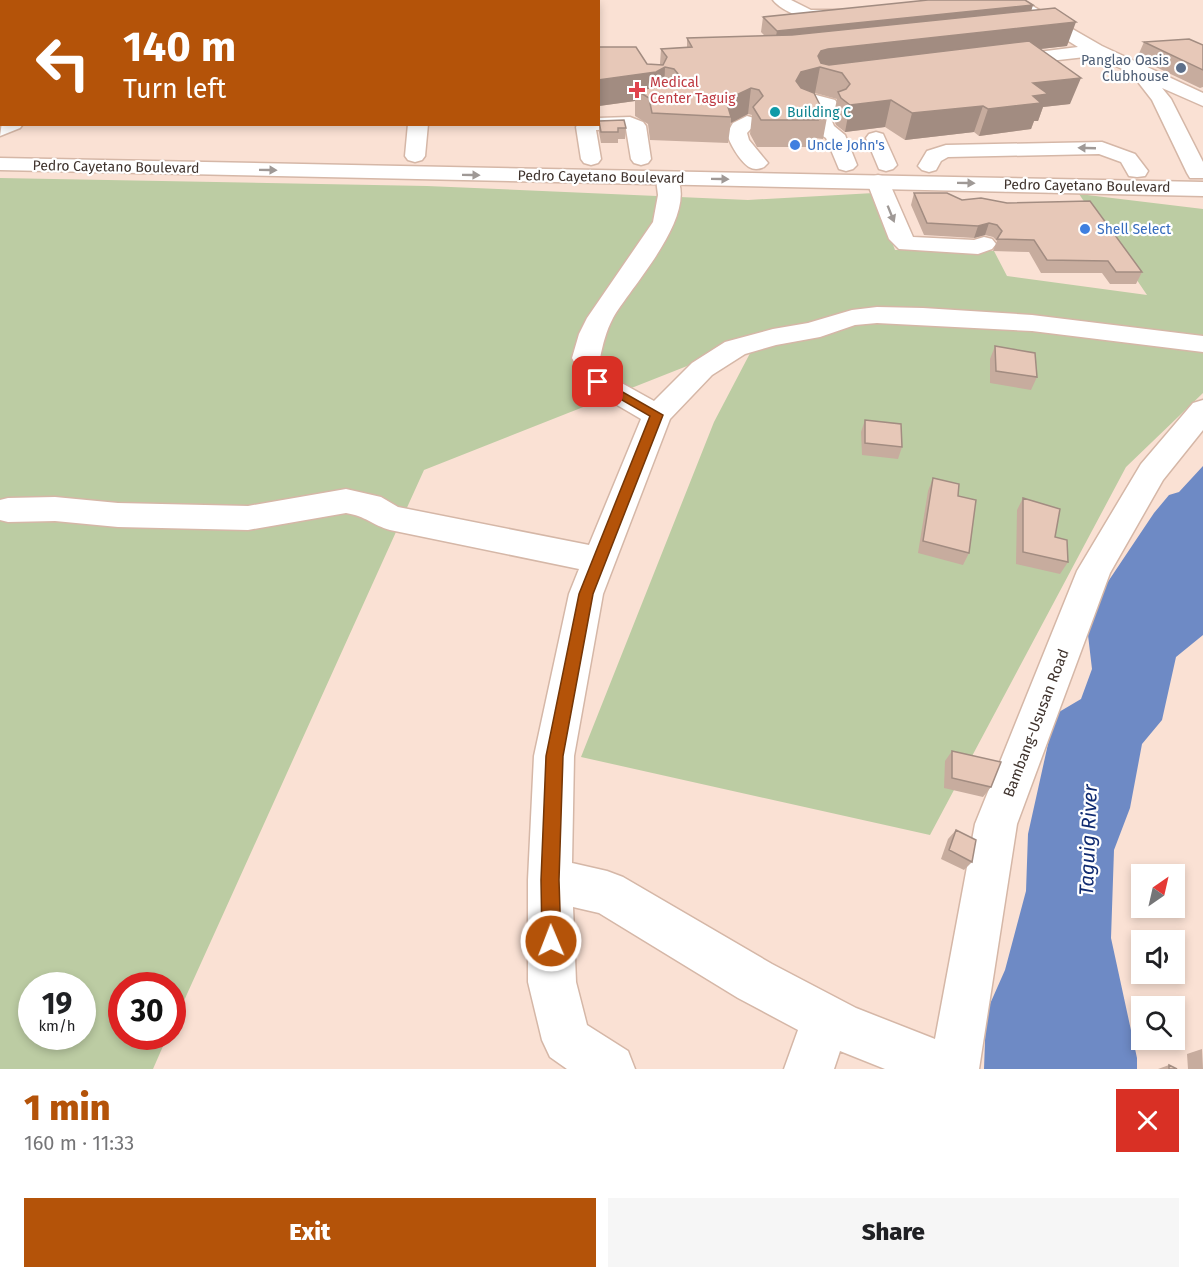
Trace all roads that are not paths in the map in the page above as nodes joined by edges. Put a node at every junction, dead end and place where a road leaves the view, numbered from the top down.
1 (781, 0) edge
2 (1004, 0) edge
3 (859, 14) edge
4 (1052, 25) junction
5 (1029, 27) edge
6 (1096, 50) junction
7 (984, 63) edge
8 (1135, 68) junction
9 (1161, 99) junction
10 (1203, 102) edge
11 (643, 108) edge
12 (600, 113) edge
13 (747, 122) edge
14 (600, 124) edge
15 (418, 126) edge
16 (587, 126) edge
17 (820, 129) edge
18 (876, 138) dead end
19 (1196, 143) edge
20 (577, 147) edge
21 (0, 152) edge
22 (415, 156) junction
23 (641, 159) junction
24 (757, 163) junction
25 (0, 164) edge
26 (846, 165) junction
27 (882, 174) junction
28 (932, 174) junction
29 (667, 178) junction
30 (1142, 179) junction
31 (1201, 179) edge
32 (1036, 206) edge
33 (984, 244) dead end
34 (1203, 344) edge
35 (1203, 410) edge
36 (657, 415) junction
37 (8, 510) dead end
38 (598, 560) junction
39 (550, 880) junction
40 (826, 1019) junction
41 (610, 1069) edge
42 (809, 1069) edge
43 (946, 1069) edge
44 (954, 1069) edge

1 - 3 main road
2 - 4 main road
4 - 5 main road
4 - 6 main road
6 - 7 main road
6 - 8 main road
8 - 9 main road
8 - 10 main road
9 - 10 main road
9 - 19 main road
10 - 19 main road
11 - 12 main road
13 - 24 main road
14 - 23 main road
15 - 22 main road
16 - 20 main road
17 - 26 main road
18 - 27 main road
19 - 31 main road
20 - 22 main road, Pedro Cayetano Boulevard
20 - 23 main road, Pedro Cayetano Boulevard
25 -> 20 main road, Pedro Cayetano Boulevard
20 - 29 main road, Pedro Cayetano Boulevard
21 - 22 main road, Pedro Cayetano Boulevard
23 - 24 main road, Pedro Cayetano Boulevard
24 - 26 main road, Pedro Cayetano Boulevard
26 - 27 main road, Pedro Cayetano Boulevard
27 - 28 main road, Pedro Cayetano Boulevard
29 -> 27 main road, Pedro Cayetano Boulevard
27 -> 33 main road
28 - 30 main road, Pedro Cayetano Boulevard
30 -> 28 main road
28 - 32 main road
29 - 36 main road
30 - 31 main road, Pedro Cayetano Boulevard
34 - 36 main road
35 - 44 main road, Bambang-Ususan Road
36 - 38 main road
37 - 38 main road
38 - 39 main road
39 - 40 main road
39 - 41 main road
40 - 42 main road
40 - 43 main road

